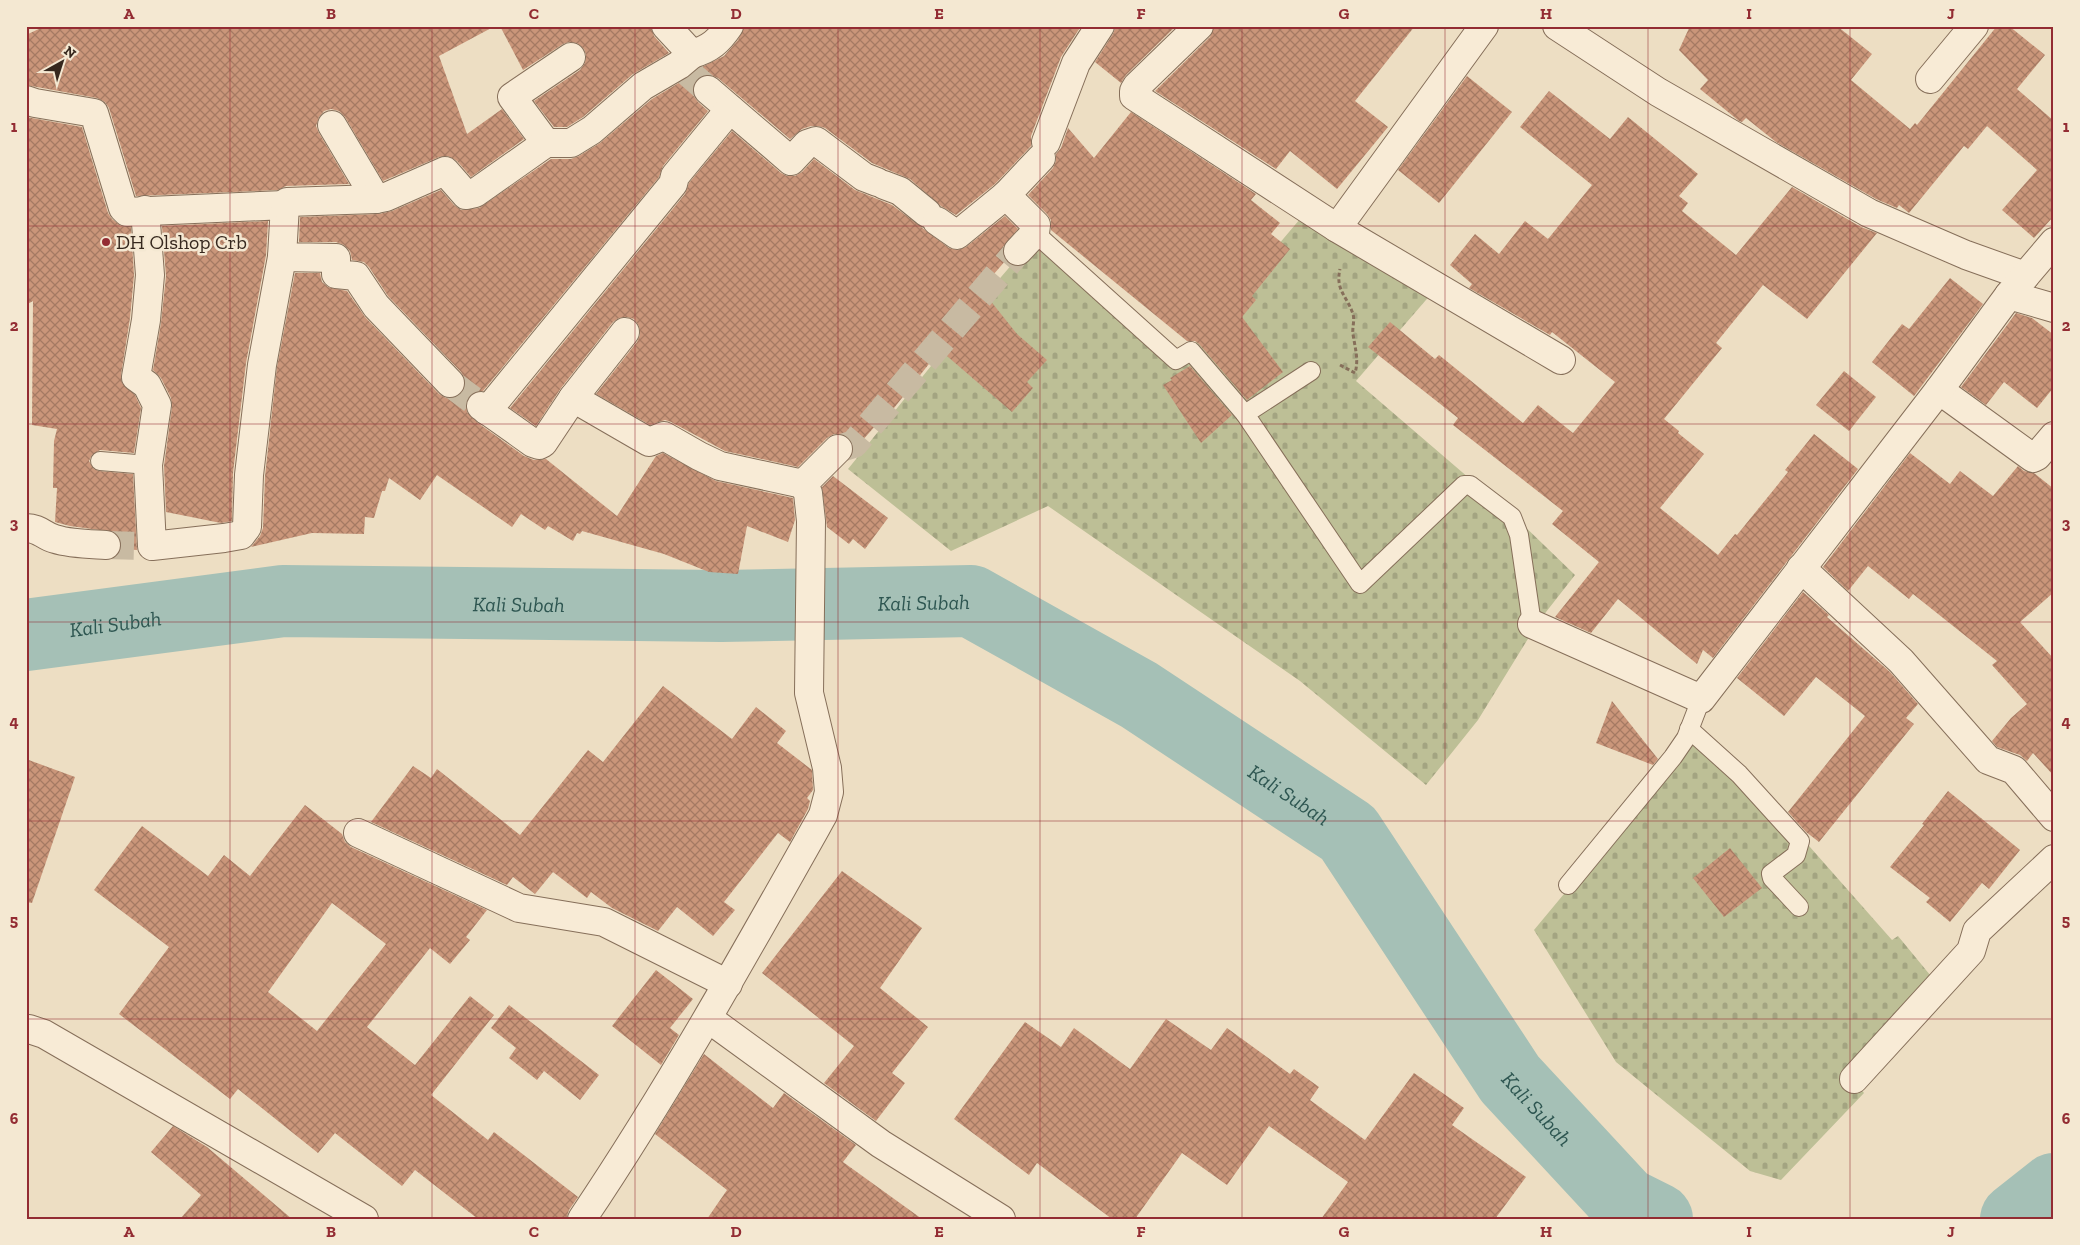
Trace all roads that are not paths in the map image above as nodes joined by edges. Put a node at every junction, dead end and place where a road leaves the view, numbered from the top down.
1 (666, 26) edge
2 (729, 26) edge
3 (1100, 26) edge
4 (1199, 26) edge
5 (1484, 26) edge
6 (1557, 26) edge
7 (1974, 26) edge
8 (571, 56) dead end
9 (685, 63) junction
10 (1930, 79) dead end
11 (708, 90) tunnel mouth
12 (26, 100) edge
13 (730, 109) junction
14 (332, 125) dead end
15 (546, 143) junction
16 (1006, 195) junction
17 (376, 199) junction
18 (284, 205) junction
19 (136, 211) junction
20 (1338, 228) junction
21 (1027, 242) joint
22 (2054, 242) edge
23 (282, 257) junction
24 (2017, 286) junction
25 (2054, 308) edge
26 (625, 332) dead end
27 (1561, 360) dead end
28 (1311, 371) road end
29 (450, 383) tunnel mouth
30 (1939, 390) junction
31 (573, 398) junction
32 (1245, 414) junction
33 (2054, 436) edge
34 (838, 449) tunnel mouth
35 (100, 461) dead end
36 (148, 465) junction
37 (803, 484) junction
38 (26, 528) edge
39 (106, 545) tunnel mouth
40 (1801, 568) junction
41 (1532, 624) joint
42 (1701, 699) junction
43 (1689, 729) junction
44 (2054, 818) edge
45 (358, 833) dead end
46 (2054, 859) edge
47 (1568, 885) dead end
48 (1799, 907) dead end
49 (728, 984) junction
50 (709, 1019) junction
51 (26, 1030) edge
52 (1854, 1079) dead end
53 (364, 1219) edge
54 (582, 1219) edge
55 (1001, 1219) edge

1 - 9 street
2 - 9 street
3 - 16 street
4 - 20 street
5 - 20 street
6 - 24 street
7 - 10 street
8 - 15 street
9 - 15 street
11 - 13 street
12 - 19 street
13 - 16 street
13 - 31 street
14 - 17 street
15 - 17 street
16 - 21 street
17 - 18 street
18 - 19 street
18 - 23 street
19 - 36 street
20 - 27 street
21 - 32 lane
22 - 24 street
23 - 29 street
23 - 36 street
24 - 25 street
24 - 30 street
26 - 31 street
28 - 32 lane
30 - 33 street
30 - 40 street
31 - 37 street
32 - 41 lane
34 - 37 street
35 - 36 lane
37 - 49 street
38 - 39 street
40 - 42 street
40 - 44 street
41 - 42 street
42 - 43 lane
43 - 47 lane
43 - 48 lane
45 - 49 street
46 - 52 street
49 - 50 street
50 - 54 street
50 - 55 street
51 - 53 street

